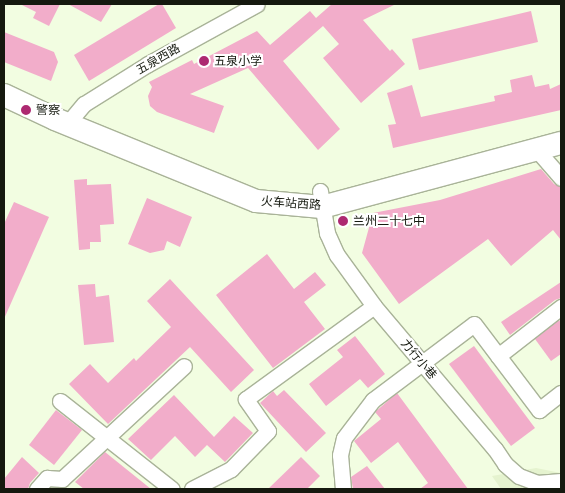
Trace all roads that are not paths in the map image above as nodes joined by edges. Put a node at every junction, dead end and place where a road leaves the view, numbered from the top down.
1 (257, 4) edge
2 (4, 85) edge
3 (4, 94) edge
4 (72, 119) junction
5 (561, 129) edge
6 (561, 143) edge
7 (537, 150) junction
8 (561, 178) edge
9 (321, 199) junction
10 (374, 306) junction
11 (561, 307) edge
12 (498, 356) junction
13 (423, 364) junction
14 (184, 366) dead end
15 (561, 393) edge
16 (60, 401) dead end
17 (106, 436) junction
18 (561, 481) edge
19 (37, 489) edge
20 (172, 489) edge
21 (192, 489) edge
22 (342, 489) edge

1 - 4 street, 五泉西路
2 - 4 main road, 火车站西路
3 - 4 main road, 火车站西路
4 - 9 main road, 火车站西路
5 - 9 main road, 火车站西路
6 - 7 main road, 火车站西路
7 - 8 street
7 - 9 main road, 火车站西路
9 - 10 street, 力行小巷
10 - 13 street, 力行小巷
10 - 21 street
11 - 12 street
12 - 13 street
12 - 15 street
13 - 18 street, 力行小巷
13 - 22 street
14 - 17 street
16 - 17 street
17 - 19 street
17 - 20 street

